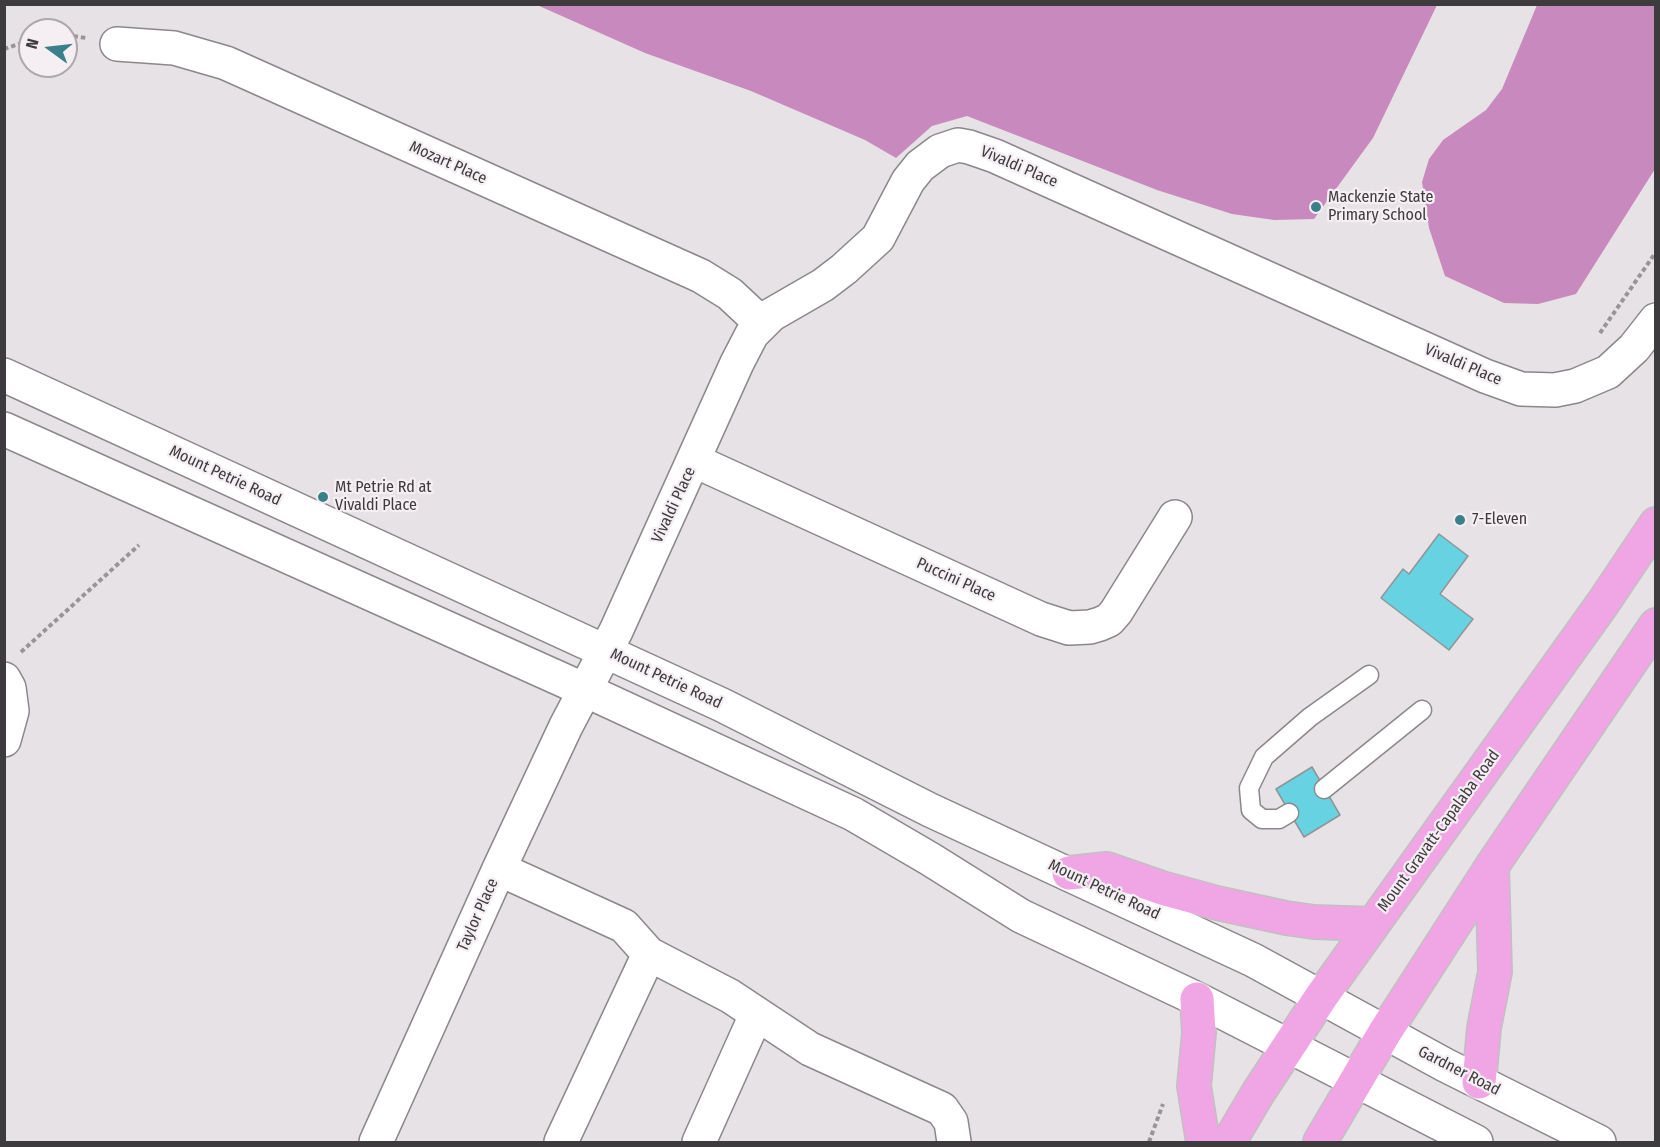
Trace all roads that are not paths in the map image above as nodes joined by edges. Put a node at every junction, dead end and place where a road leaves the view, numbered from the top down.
1 (117, 44) dead end
2 (1656, 320) edge
3 (762, 323) junction
4 (4, 375) edge
5 (4, 429) edge
6 (694, 461) junction
7 (1175, 517) dead end
8 (1656, 524) edge
9 (1656, 625) edge
10 (606, 651) junction
11 (9, 669) edge
12 (1369, 675) dead end
13 (585, 690) junction
14 (1422, 710) dead end
15 (4, 740) edge
16 (1324, 789) dead end
17 (1289, 813) dead end
18 (1492, 866) junction
19 (499, 869) junction
20 (1069, 873) junction
21 (1373, 924) junction
22 (648, 954) junction
23 (1321, 997) junction
24 (1197, 999) junction
25 (756, 1015) junction
26 (1385, 1032) junction
27 (1288, 1046) junction
28 (1356, 1080) junction
29 (1479, 1082) junction
30 (376, 1143) edge
31 (561, 1143) edge
32 (699, 1143) edge
33 (954, 1143) edge
34 (1203, 1143) edge
35 (1228, 1143) edge
36 (1320, 1143) edge
37 (1476, 1143) edge
38 (1599, 1143) edge

1 - 3 street, Mozart Place
2 - 3 street, Vivaldi Place
3 - 6 street, Vivaldi Place
4 - 10 street, Mount Petrie Road
5 - 13 street
6 - 7 street, Puccini Place
6 - 10 street, Vivaldi Place
8 - 21 highway, Mount Gravatt-Capalaba Road
9 - 18 highway
10 - 13 street, Vivaldi Place
10 - 20 street, Mount Petrie Road
11 - 15 street
12 - 17 lane
13 - 19 street, Taylor Place
13 - 24 street
14 - 16 lane
18 - 26 highway
18 - 29 highway
19 - 22 street
19 - 30 street, Taylor Place
20 - 21 highway
20 - 23 street, Mount Petrie Road
21 - 23 highway, Mount Gravatt-Capalaba Road
22 - 25 street
22 - 31 street
23 - 26 street, Gardner Road
23 - 27 highway, Mount Gravatt-Capalaba Road
24 - 27 street
24 - 34 highway
25 - 32 street
25 - 33 street
26 - 28 highway
26 - 29 street, Gardner Road
27 - 28 street
27 - 35 highway, Mount Gravatt-Capalaba Road
28 - 36 highway
28 - 37 street
29 - 38 street, Gardner Road

